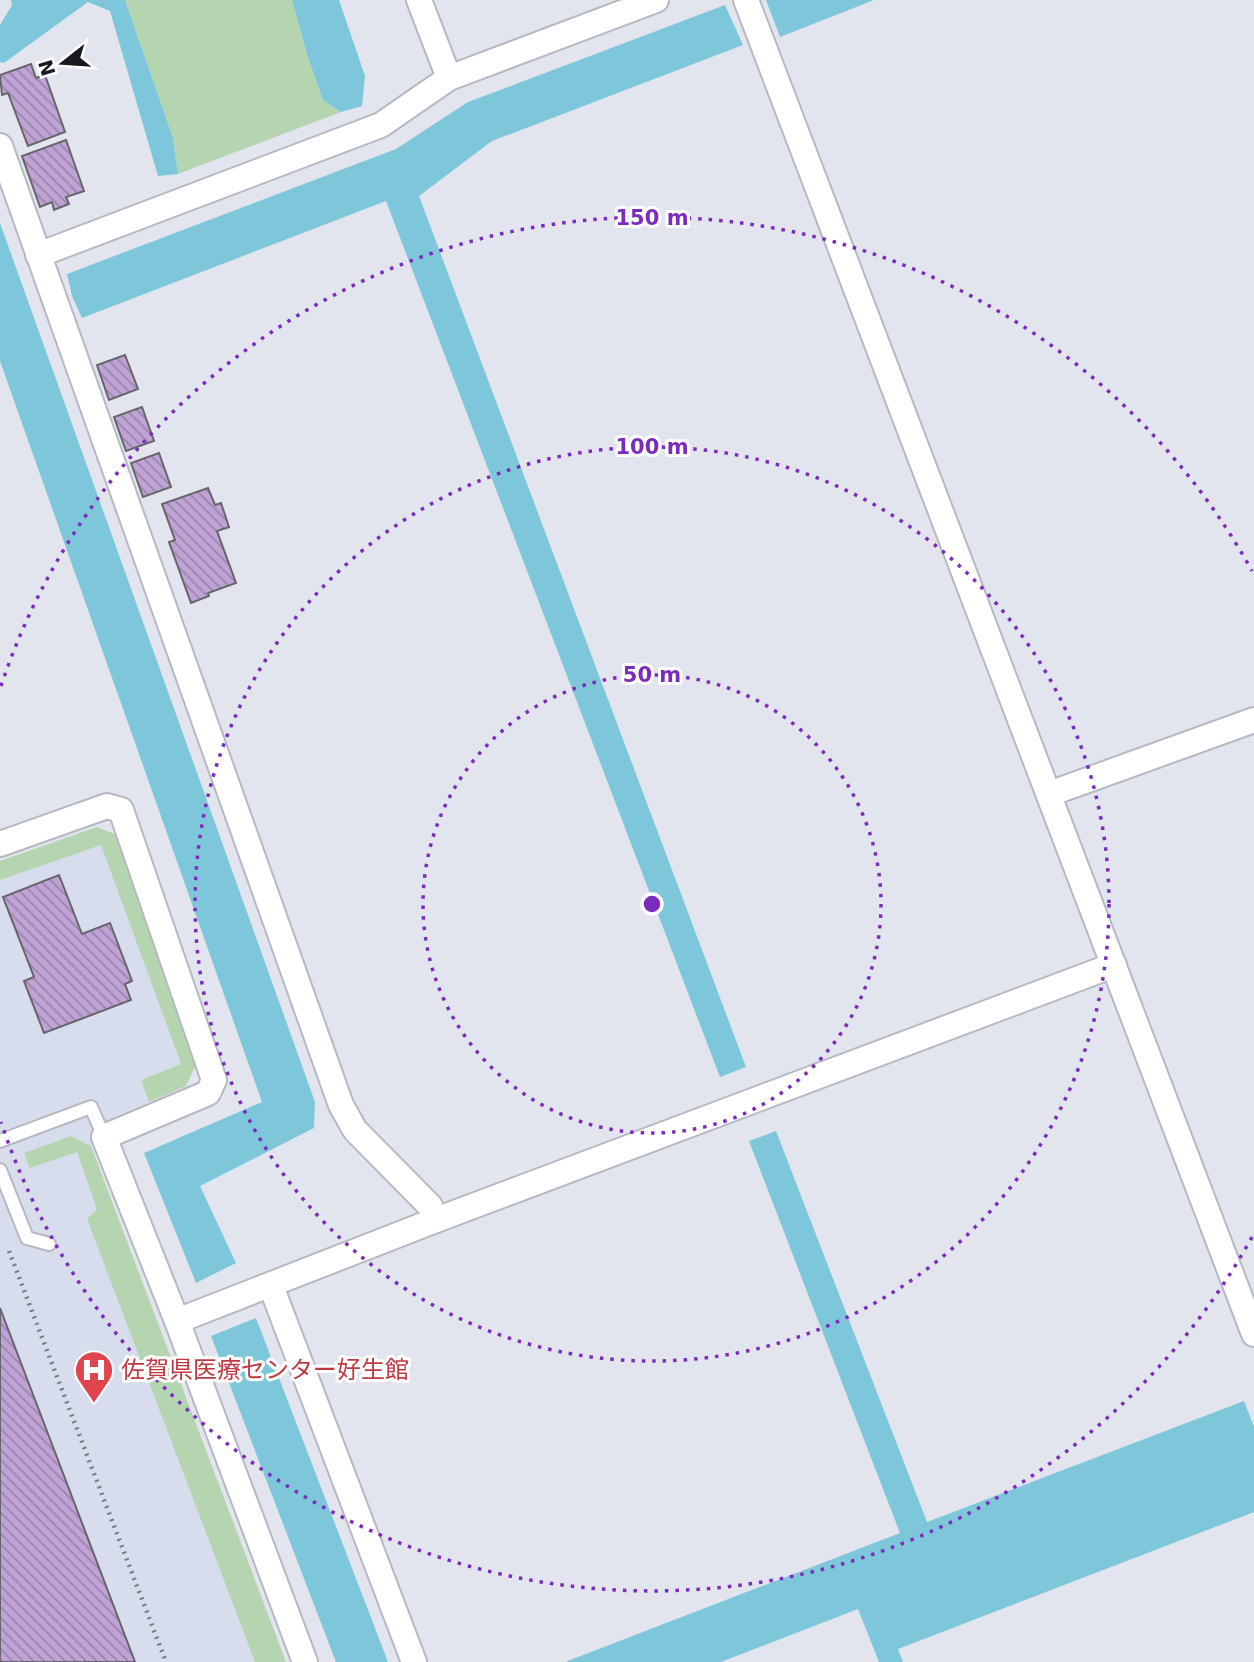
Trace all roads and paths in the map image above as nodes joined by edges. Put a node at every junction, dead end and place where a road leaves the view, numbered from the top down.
1 (419, 0) edge
2 (656, 0) edge
3 (746, 0) edge
4 (449, 78) junction
5 (0, 146) edge
6 (38, 255) junction
7 (1254, 720) edge
8 (1049, 794) junction
9 (0, 844) edge
10 (1114, 965) junction
11 (104, 1137) junction
12 (0, 1141) edge
13 (0, 1170) edge
14 (436, 1220) junction
15 (5, 1240) dead end
16 (49, 1244) dead end
17 (271, 1286) junction
18 (177, 1321) junction
19 (1254, 1334) edge
20 (166, 1662) edge
21 (305, 1662) edge
22 (414, 1662) edge

1 - 4 street
2 - 4 street
3 - 8 street
4 - 6 street
5 - 6 street
6 - 14 street
7 - 8 street
8 - 10 street
9 - 11 street
10 - 14 street
10 - 19 street
11 - 12 lane
11 - 18 street
13 - 16 lane
14 - 17 street
15 - 20 path
17 - 18 street
17 - 22 street
18 - 21 street

